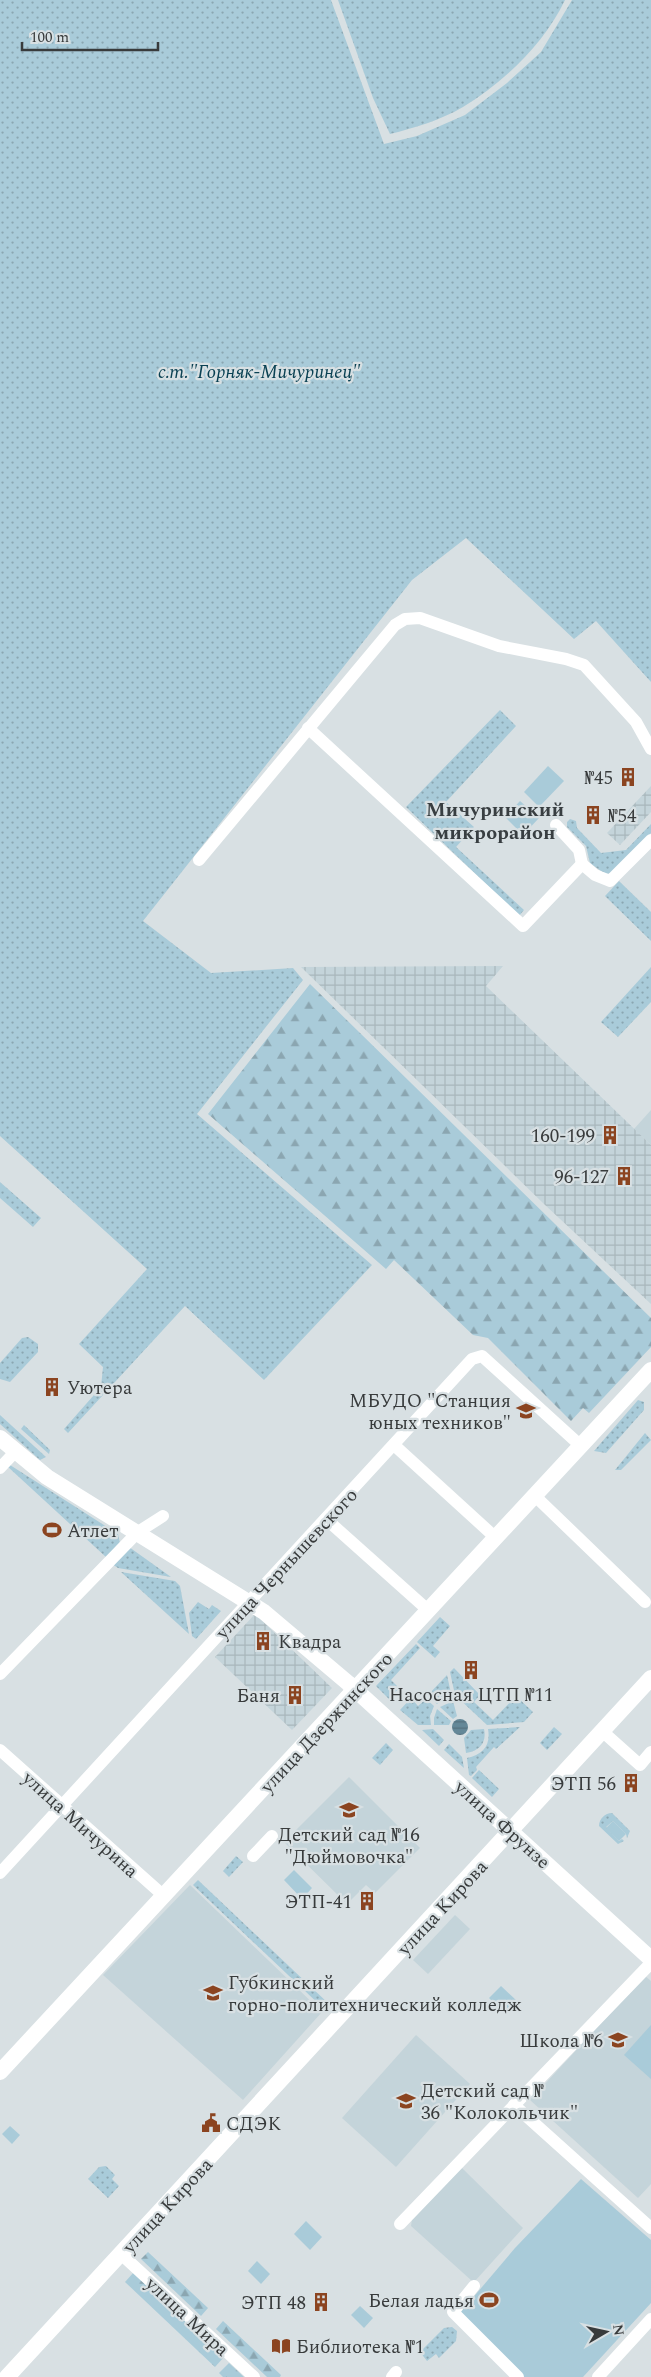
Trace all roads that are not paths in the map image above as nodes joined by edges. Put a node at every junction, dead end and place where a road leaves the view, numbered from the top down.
1 (308, 728) junction
2 (651, 749) edge
3 (556, 825) dead end
4 (651, 840) edge
5 (199, 860) dead end
6 (582, 864) junction
7 (651, 1370) edge
8 (0, 1438) edge
9 (394, 1446) junction
10 (582, 1446) junction
11 (15, 1452) junction
12 (0, 1468) edge
13 (535, 1496) junction
14 (163, 1516) dead end
15 (326, 1520) junction
16 (138, 1532) junction
17 (496, 1538) junction
18 (644, 1602) dead end
19 (249, 1603) junction
20 (429, 1610) junction
21 (0, 1674) edge
22 (651, 1678) edge
23 (356, 1690) junction
24 (602, 1731) junction
25 (0, 1750) edge
26 (651, 1752) edge
27 (62, 1806) junction
28 (511, 1831) junction
29 (272, 1836) dead end
30 (253, 1856) dead end
31 (0, 1873) edge
32 (164, 1896) junction
33 (651, 1958) edge
34 (651, 1963) edge
35 (0, 2072) edge
36 (514, 2105) junction
37 (400, 2224) dead end
38 (651, 2228) edge
39 (121, 2254) junction
40 (474, 2286) dead end
41 (651, 2319) edge
42 (7, 2377) edge
43 (254, 2377) edge
44 (518, 2377) edge
45 (598, 2377) edge

1 - 2 street
1 - 5 street
1 - 6 street
3 - 6 street
4 - 6 street
7 - 10 main road, улица Дзержинского
8 - 11 main road, улица Фрунзе
9 - 10 street, улица Чернышевского
9 - 15 street, улица Чернышевского
9 - 17 street
10 - 13 main road, улица Дзержинского
11 - 12 street
11 - 16 main road, улица Фрунзе
13 - 17 main road, улица Дзержинского
13 - 18 street
14 - 16 street
15 - 19 street, улица Чернышевского
15 - 20 street
16 - 19 main road, улица Фрунзе
16 - 21 street
17 - 20 main road, улица Дзержинского
19 - 23 main road, улица Фрунзе
19 - 27 street, улица Чернышевского
20 - 23 main road, улица Дзержинского
22 - 24 main road, улица Кирова
23 - 28 main road, улица Фрунзе
23 - 32 main road, улица Дзержинского
24 - 26 street
24 - 28 main road, улица Кирова
25 - 27 street, улица Мичурина
27 - 31 street, улица Чернышевского
27 - 32 street, улица Мичурина
28 - 33 main road, улица Фрунзе
28 - 39 main road, улица Кирова
29 - 30 street
32 - 35 main road, улица Дзержинского
34 - 36 street
36 - 37 street
36 - 38 street
39 - 42 main road, улица Кирова
39 - 43 street, улица Мира
40 - 44 street
41 - 45 street

